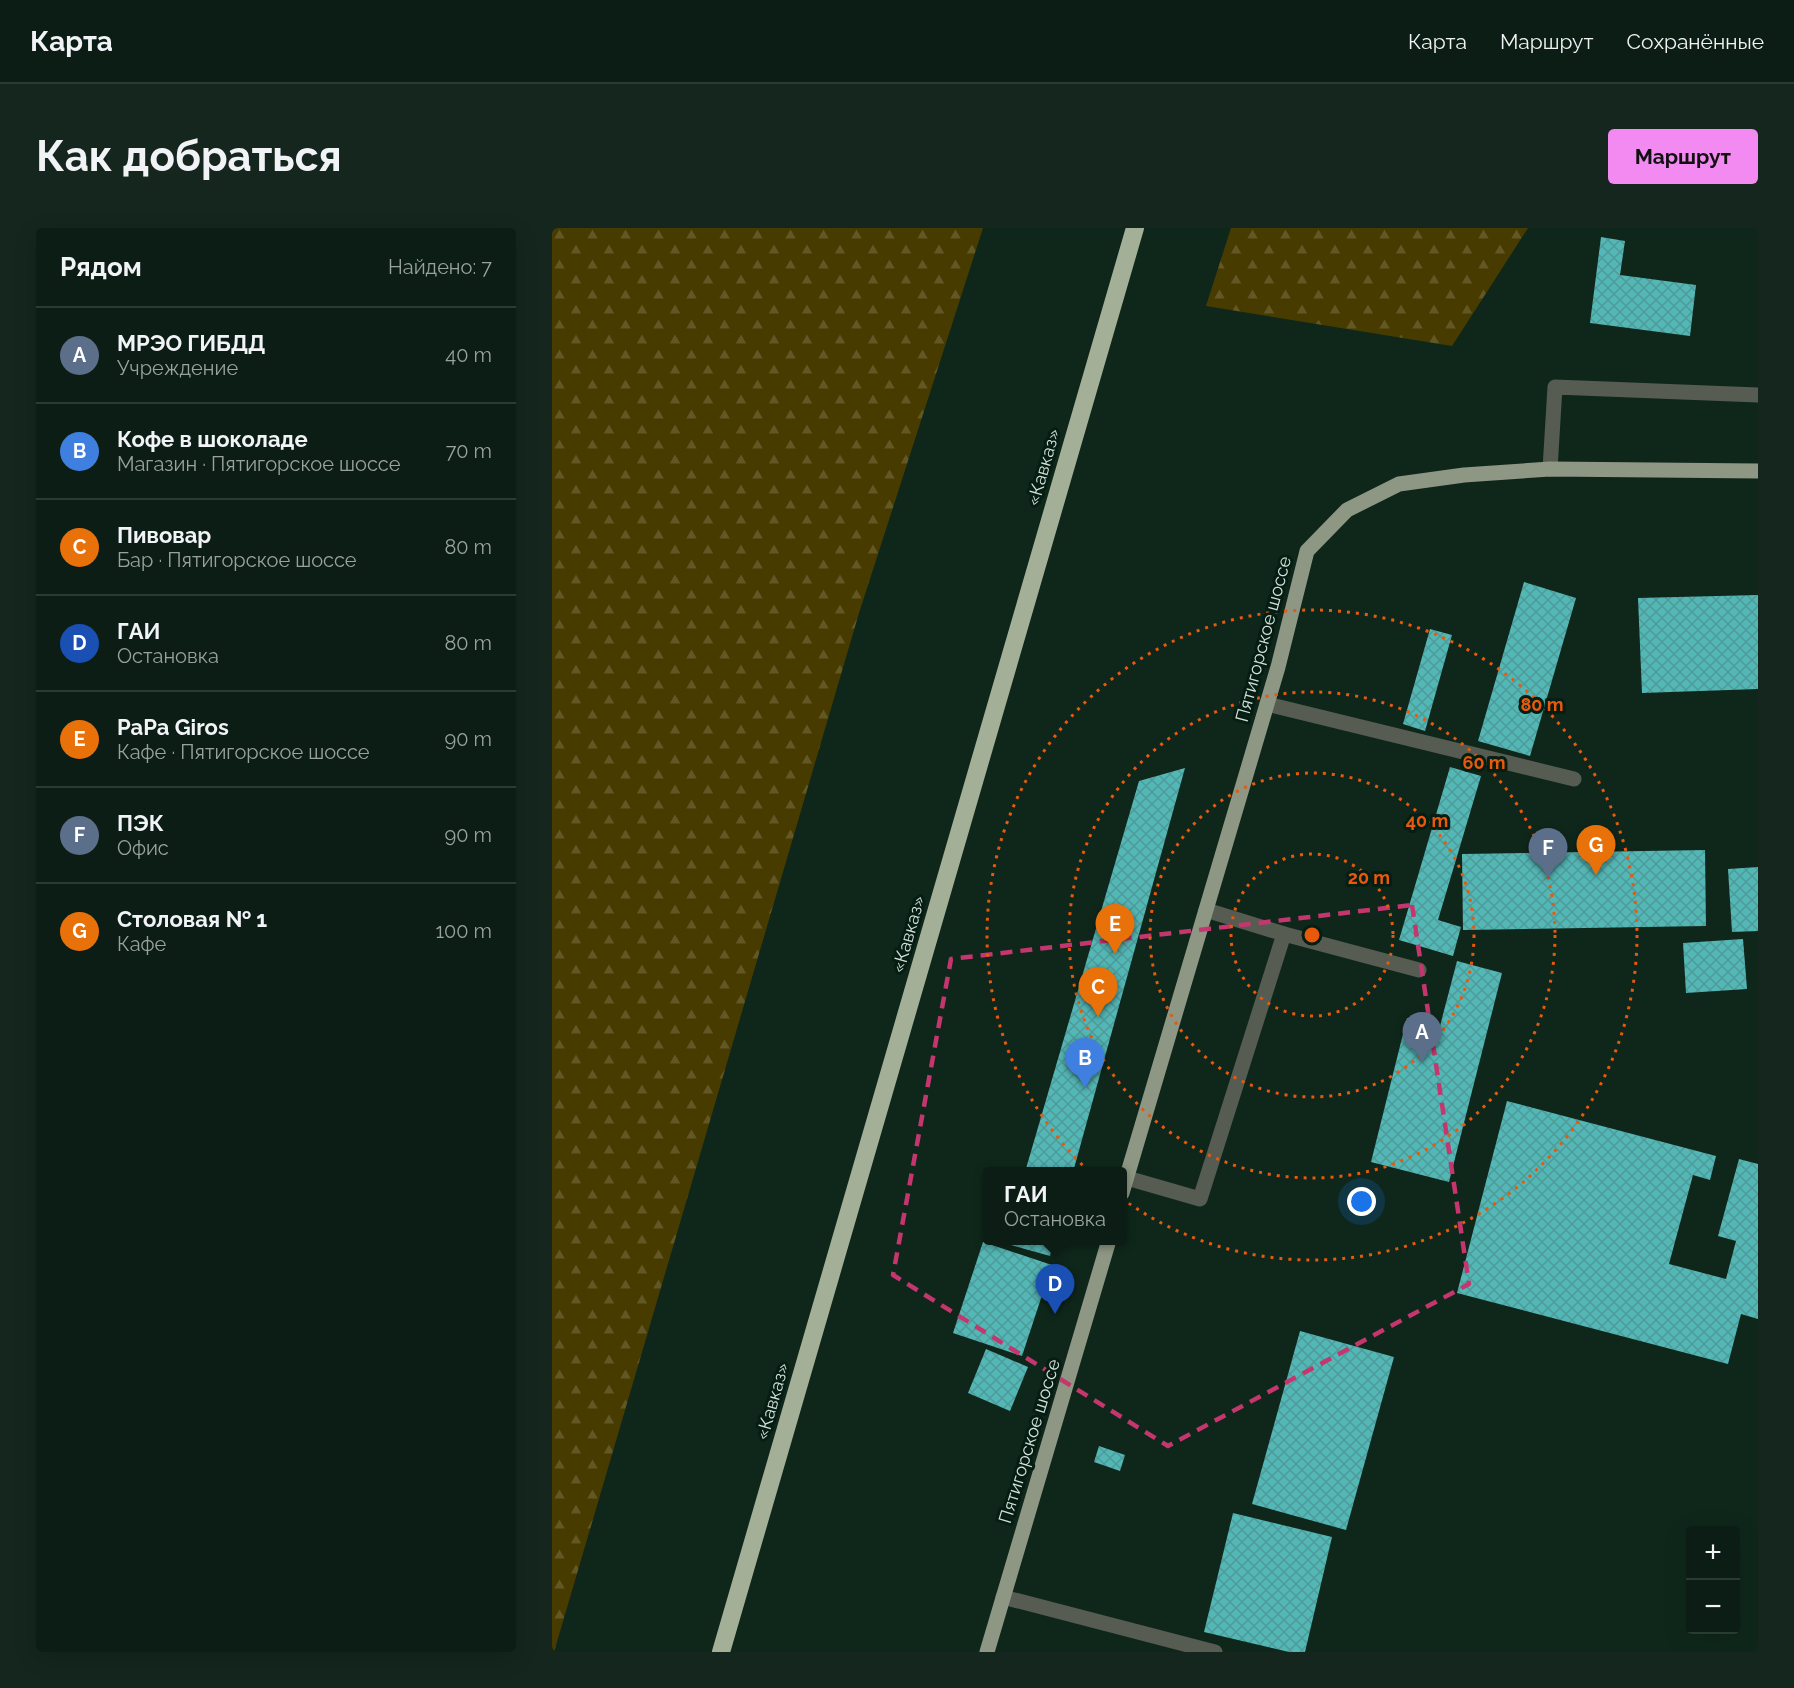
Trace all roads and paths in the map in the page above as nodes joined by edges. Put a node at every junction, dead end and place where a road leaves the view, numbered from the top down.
1 (1135, 228) edge
2 (1758, 395) edge
3 (1550, 470) junction
4 (1758, 471) edge
5 (1267, 704) junction
6 (1574, 779) dead end
7 (1206, 910) junction
8 (1284, 934) junction
9 (1419, 970) dead end
10 (1127, 1178) edge
11 (1127, 1185) edge
12 (1108, 1245) edge
13 (1003, 1597) junction
14 (721, 1652) edge
15 (987, 1652) edge
16 (1215, 1652) edge

1 - 14 highway, «Кавказ»
2 - 3 lane
3 - 4 main road, Пятигорское шоссе
3 - 5 main road, Пятигорское шоссе
5 - 6 lane
5 - 7 main road, Пятигорское шоссе
7 - 8 lane
7 - 10 main road, Пятигорское шоссе
8 - 9 lane
8 - 11 lane
12 - 13 main road, Пятигорское шоссе
13 - 15 main road, Пятигорское шоссе
13 - 16 lane

